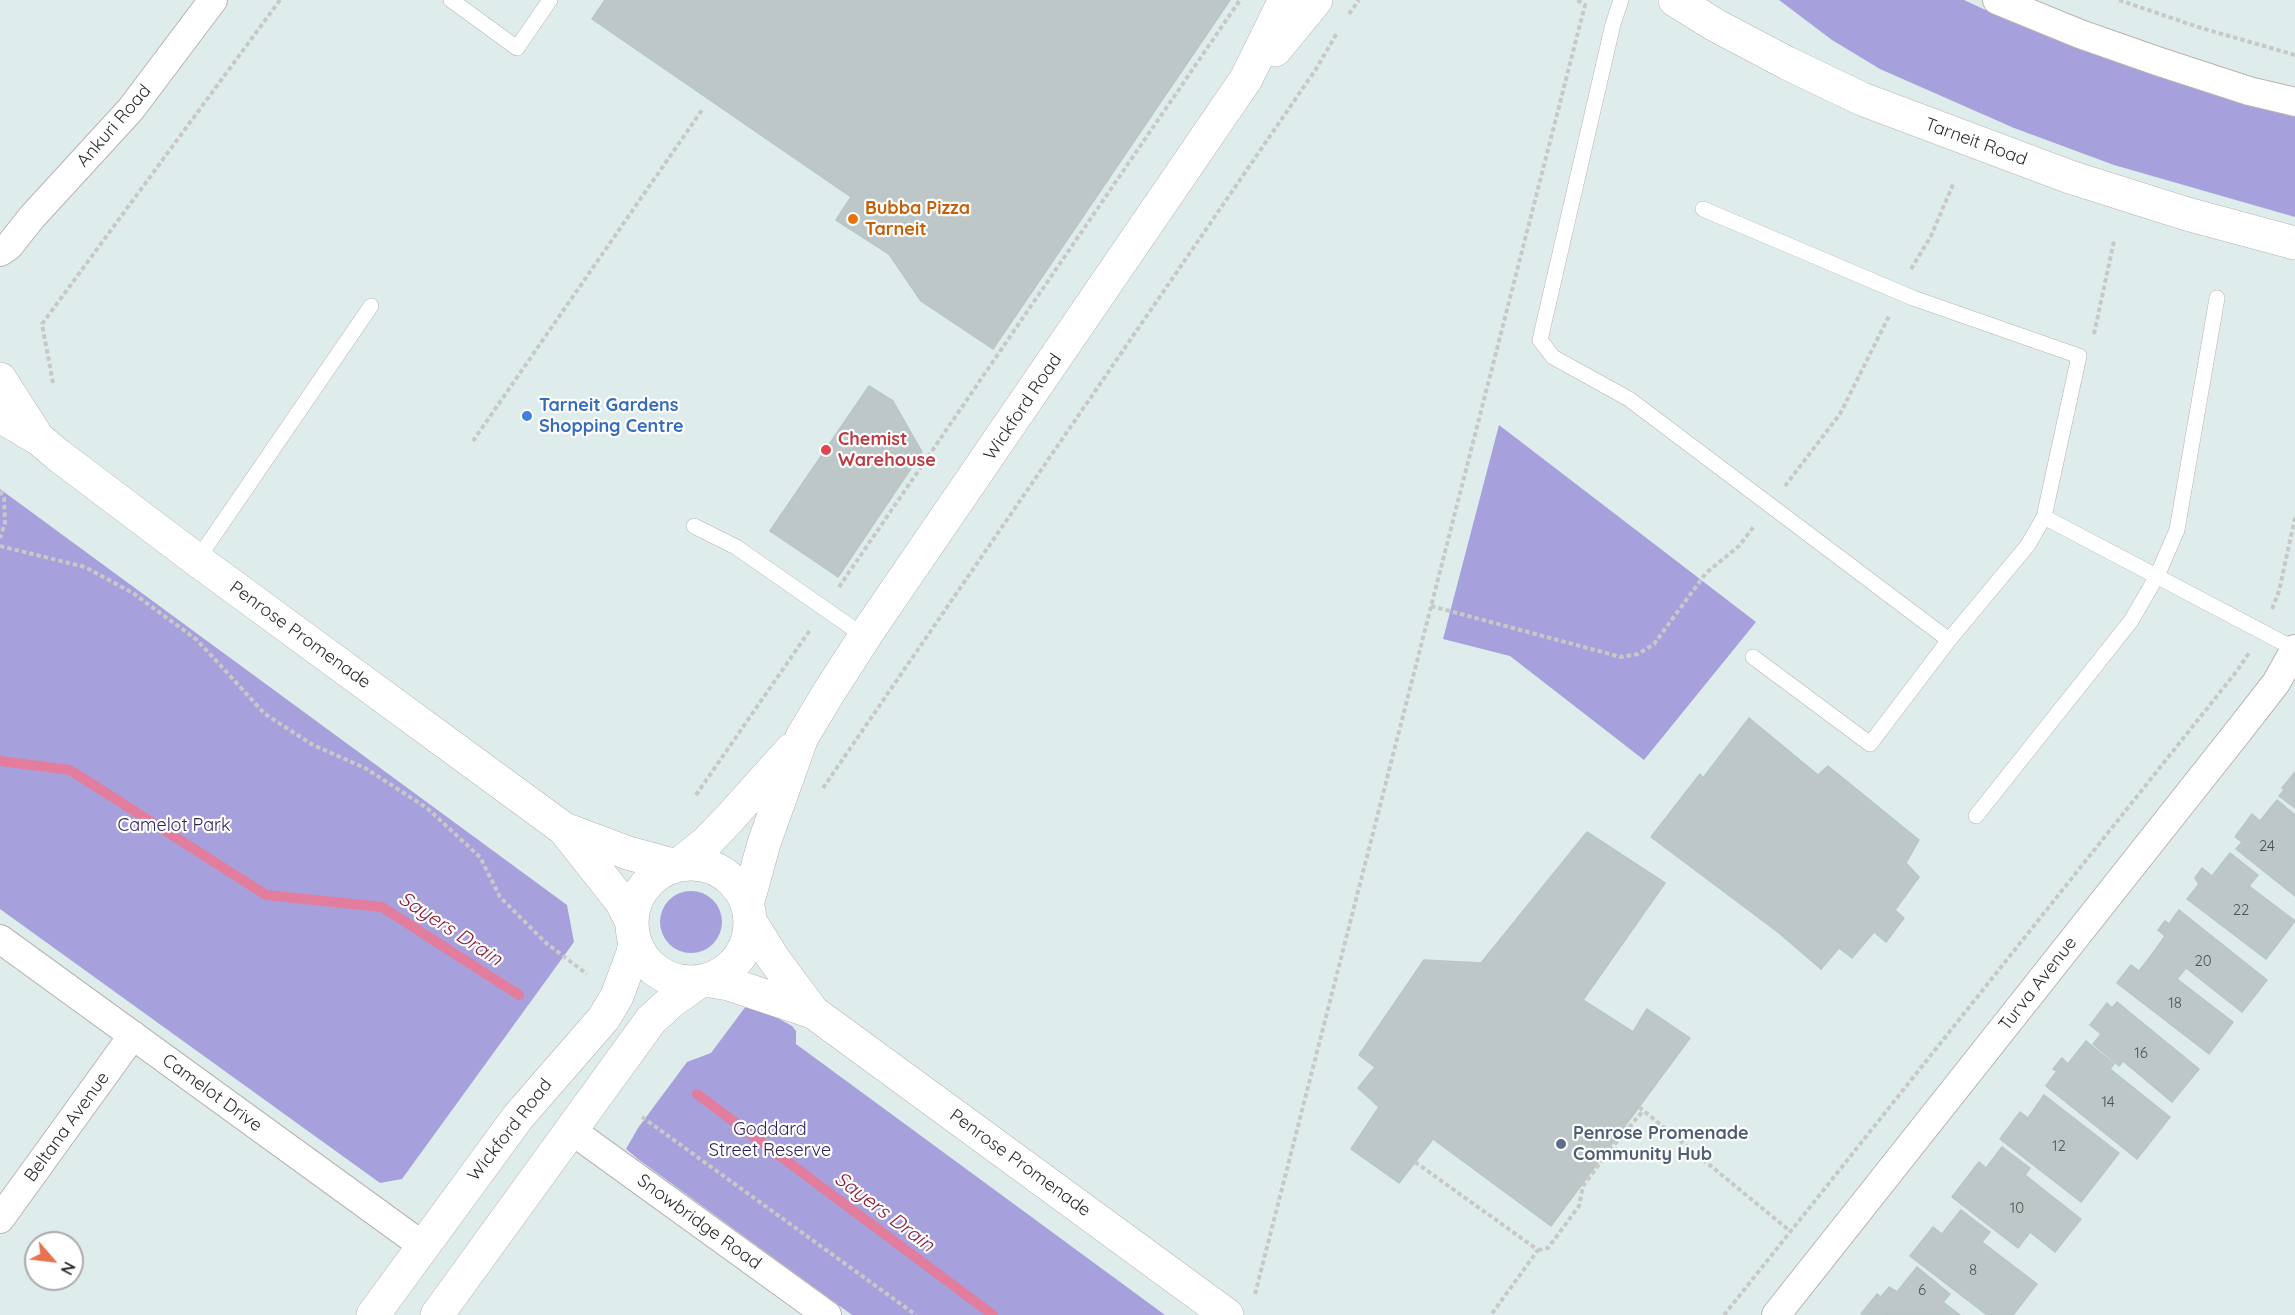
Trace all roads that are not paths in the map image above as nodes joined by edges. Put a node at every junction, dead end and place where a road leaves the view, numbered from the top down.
1 (213, 0) edge
2 (451, 0) edge
3 (550, 0) edge
4 (1285, 0) edge
5 (1316, 0) edge
6 (1621, 0) edge
7 (1675, 0) edge
8 (1997, 0) edge
9 (1246, 79) junction
10 (2295, 102) edge
11 (1703, 209) dead end
12 (2295, 243) edge
13 (3, 256) edge
14 (2217, 298) dead end
15 (371, 306) dead end
16 (0, 379) edge
17 (0, 416) edge
18 (39, 438) junction
19 (2044, 517) junction
20 (694, 526) dead end
21 (197, 560) junction
22 (2157, 576) junction
23 (864, 636) junction
24 (1949, 640) junction
25 (2295, 649) edge
26 (1753, 657) dead end
27 (802, 737) junction
28 (1976, 816) dead end
29 (564, 829) junction
30 (677, 866) junction
31 (749, 913) junction
32 (633, 931) junction
33 (0, 939) edge
34 (703, 980) junction
35 (813, 1012) junction
36 (133, 1035) junction
37 (571, 1130) junction
38 (0, 1219) edge
39 (423, 1246) junction
40 (373, 1315) edge
41 (437, 1315) edge
42 (827, 1315) edge
43 (1227, 1315) edge
44 (1776, 1315) edge

1 - 13 street, Ankuri Road
2 - 3 lane
4 - 9 street, Wickford Road
5 - 9 street, Wickford Road
6 - 24 lane
7 - 12 street, Tarneit Road
8 - 10 street
9 - 23 street, Wickford Road
11 - 19 lane
14 - 22 lane
15 - 21 lane
16 - 18 street, Penrose Promenade
17 - 18 street, Penrose Promenade
18 - 21 street, Penrose Promenade
19 - 22 lane
19 - 24 lane
20 - 23 lane
21 - 29 street, Penrose Promenade
22 - 25 lane
22 - 28 lane
23 - 27 street, Wickford Road
24 - 26 lane
25 - 44 street, Turva Avenue
27 - 30 street, Wickford Road
27 - 31 street, Wickford Road
29 - 30 street, Penrose Promenade
29 - 32 street, Penrose Promenade
30 - 31 street
30 - 32 street
31 - 34 street
31 - 35 street, Penrose Promenade
32 - 34 street
32 - 39 street, Wickford Road
33 - 36 street, Camelot Drive
34 - 35 street, Penrose Promenade
34 - 37 street
35 - 43 street, Penrose Promenade
36 - 38 street, Beltana Avenue
36 - 39 street, Camelot Drive
37 - 41 street
37 - 42 street, Snowbridge Road
39 - 40 street, Wickford Road

